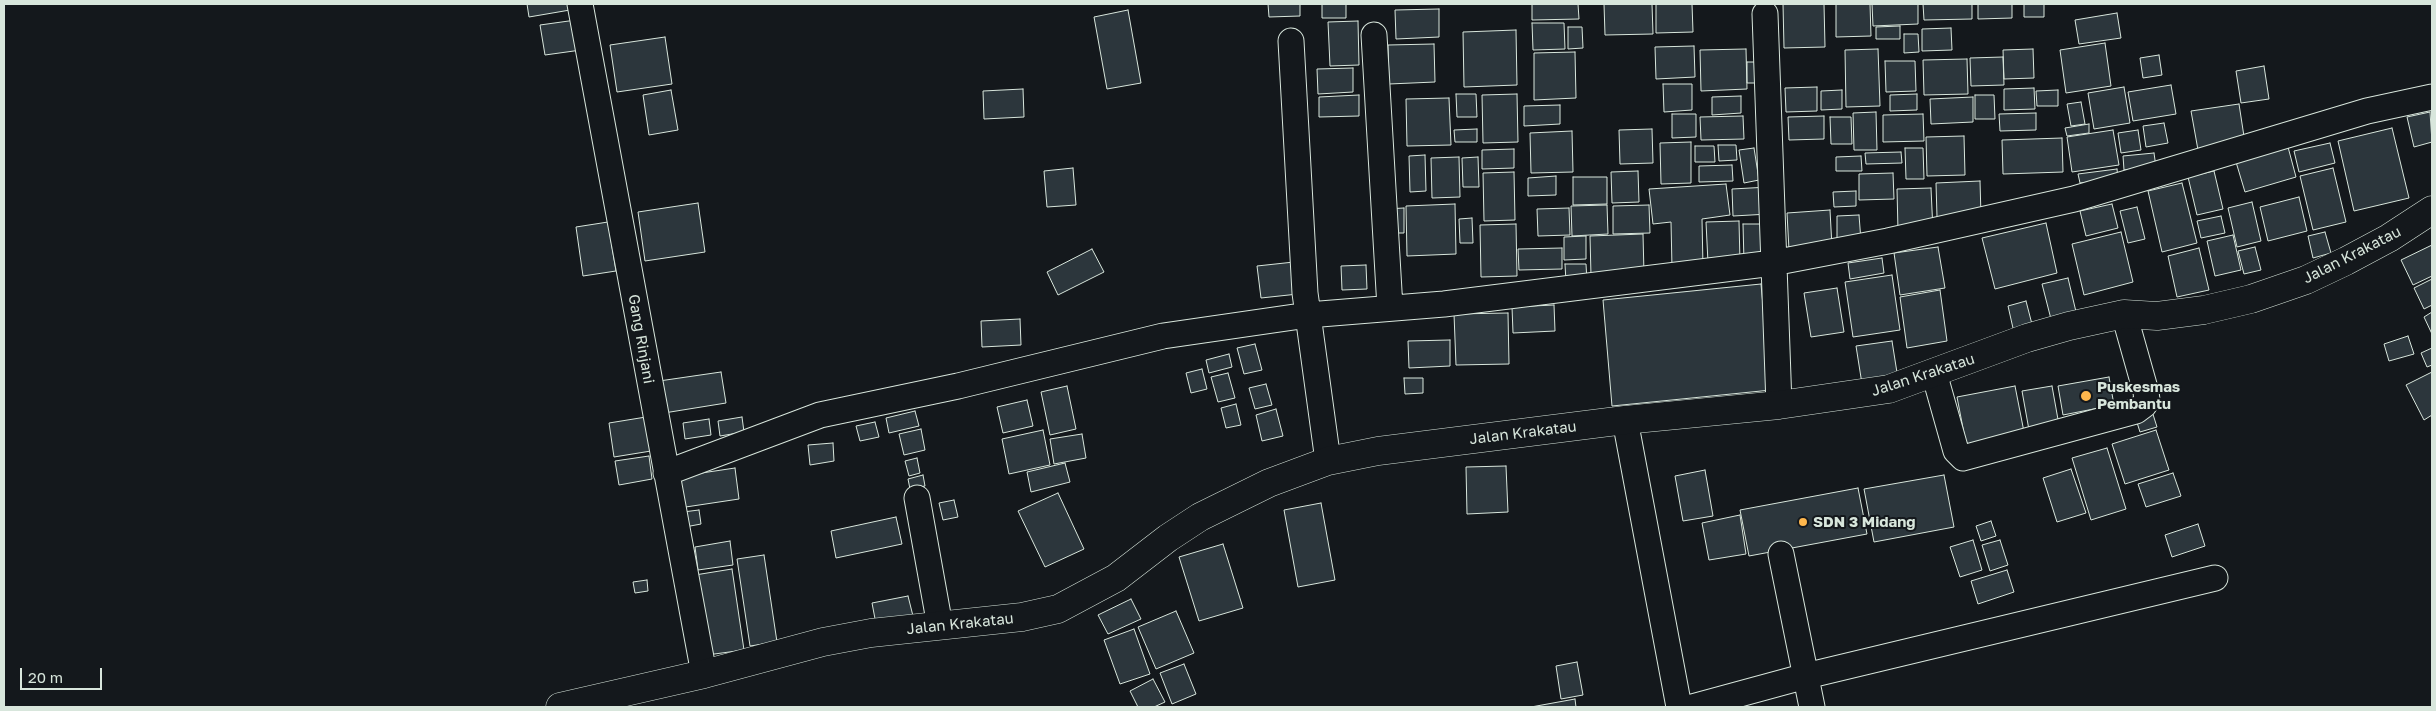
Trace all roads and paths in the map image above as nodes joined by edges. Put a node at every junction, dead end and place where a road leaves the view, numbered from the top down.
1 (580, 4) edge
2 (1765, 14) dead end
3 (1374, 35) dead end
4 (1291, 41) dead end
5 (2432, 97) edge
6 (2432, 210) edge
7 (1773, 263) junction
8 (1390, 308) junction
9 (1308, 314) junction
10 (2124, 314) junction
11 (1934, 373) junction
12 (1780, 406) junction
13 (1625, 420) junction
14 (1328, 461) junction
15 (666, 474) junction
16 (917, 498) dead end
17 (1782, 554) dead end
18 (2215, 578) dead end
19 (940, 626) junction
20 (704, 674) junction
21 (1806, 676) junction
22 (560, 707) edge
23 (1679, 707) edge
24 (1692, 707) edge
25 (1812, 707) edge

1 - 15 street, Gang Rinjani
2 - 7 street
3 - 8 street
4 - 9 street
5 - 7 street
6 - 10 street, Jalan Krakatau
7 - 8 street
7 - 12 street
8 - 9 street
9 - 14 street
9 - 15 street
10 - 11 street, Jalan Krakatau
10 - 11 street
11 - 12 street, Jalan Krakatau
12 - 13 street, Jalan Krakatau
13 - 14 street, Jalan Krakatau
13 - 23 street
14 - 19 street, Jalan Krakatau
15 - 20 street, Gang Rinjani
16 - 19 street
17 - 21 street
18 - 21 street
19 - 20 street, Jalan Krakatau
20 - 22 street, Jalan Krakatau
21 - 24 street
21 - 25 street

